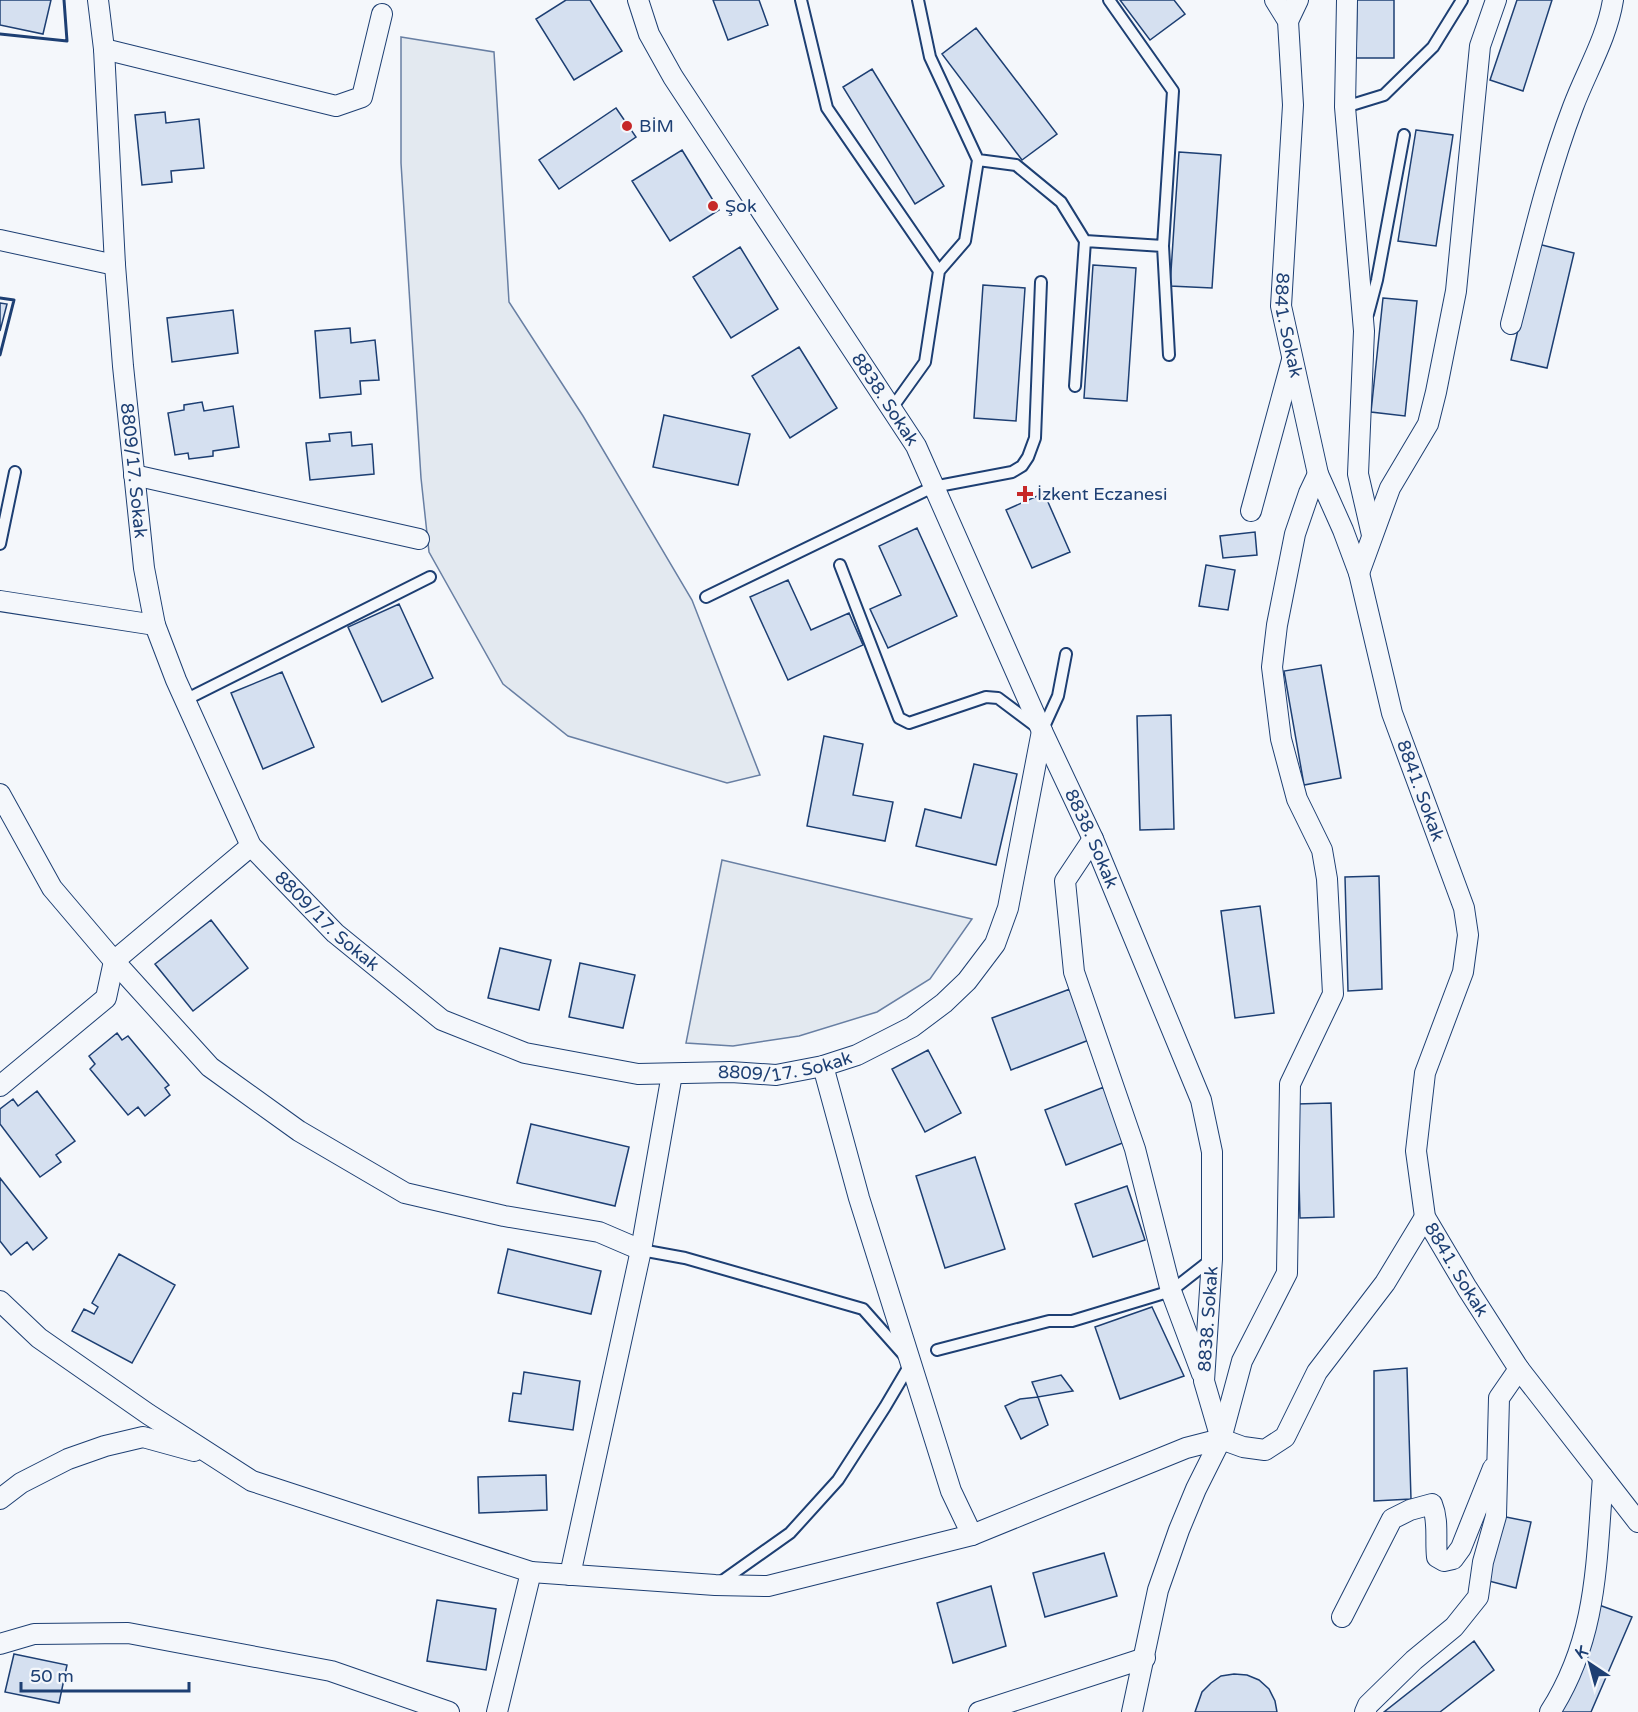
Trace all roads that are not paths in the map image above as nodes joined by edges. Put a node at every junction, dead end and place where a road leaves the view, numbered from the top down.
1 (98, 0) edge
2 (638, 0) edge
3 (801, 0) edge
4 (918, 0) edge
5 (1109, 0) edge
6 (1275, 0) edge
7 (1298, 0) edge
8 (1347, 0) edge
9 (1462, 0) edge
10 (1496, 0) edge
11 (1613, 0) edge
12 (383, 7) edge
13 (1288, 21) junction
14 (104, 49) junction
15 (1345, 107) junction
16 (1404, 135) dead end
17 (978, 160) junction
18 (0, 240) edge
19 (1085, 241) junction
20 (1163, 246) junction
21 (115, 265) junction
22 (939, 271) junction
23 (1041, 282) dead end
24 (1511, 324) dead end
25 (1364, 331) junction
26 (1169, 355) dead end
27 (1293, 358) junction
28 (1075, 386) dead end
29 (892, 408) junction
30 (15, 472) dead end
31 (1318, 474) junction
32 (134, 475) junction
33 (933, 487) junction
34 (1251, 511) dead end
35 (1372, 536) junction
36 (419, 539) dead end
37 (0, 544) edge
38 (840, 565) dead end
39 (1359, 573) junction
40 (430, 577) dead end
41 (706, 597) dead end
42 (0, 601) edge
43 (155, 625) junction
44 (1066, 654) dead end
45 (185, 700) junction
46 (1042, 731) junction
47 (0, 794) edge
48 (1093, 839) junction
49 (251, 846) junction
50 (114, 961) junction
51 (823, 1066) junction
52 (672, 1074) junction
53 (0, 1086) edge
54 (1425, 1217) junction
55 (641, 1250) junction
56 (1212, 1259) junction
57 (1171, 1291) junction
58 (0, 1301) edge
59 (938, 1350) dead end
60 (910, 1363) junction
61 (1519, 1369) junction
62 (1204, 1381) junction
63 (1221, 1439) junction
64 (1498, 1455) junction
65 (214, 1456) junction
66 (1603, 1477) junction
67 (0, 1499) edge
68 (1638, 1522) edge
69 (972, 1535) junction
70 (531, 1572) junction
71 (570, 1575) junction
72 (715, 1585) junction
73 (1342, 1617) dead end
74 (0, 1644) edge
75 (1145, 1658) junction
76 (449, 1712) edge
77 (497, 1712) edge
78 (979, 1712) edge
79 (1132, 1712) edge
80 (1365, 1712) edge
81 (1550, 1712) edge

1 - 14 street, 8809/17. Sokak
2 - 29 street, 8838. Sokak
3 - 22 lane
4 - 17 lane
5 - 20 lane
6 - 13 street, 8841. Sokak
7 - 13 street
8 - 15 street
9 - 15 lane
10 - 35 street
11 - 24 street
12 - 14 street
13 - 27 street, 8841. Sokak
14 - 21 street, 8809/17. Sokak
15 - 25 street
16 - 25 lane
17 - 19 lane
17 - 22 lane
18 - 21 street
19 - 20 lane
19 - 28 lane
20 - 26 lane
21 - 32 street, 8809/17. Sokak
22 - 29 lane
23 - 33 lane
25 - 35 street
27 - 31 street, 8841. Sokak
27 - 34 street
29 - 33 street, 8838. Sokak
30 - 37 lane
31 - 39 street, 8841. Sokak
31 - 63 street
32 - 36 street
32 - 43 street, 8809/17. Sokak
33 - 41 lane
33 - 46 street, 8838. Sokak
35 - 39 street
38 - 46 lane
39 - 54 street, 8841. Sokak
40 - 45 lane
42 - 43 street
43 - 45 street, 8809/17. Sokak
44 - 46 lane
45 - 49 street, 8809/17. Sokak
46 - 48 street, 8838. Sokak
46 - 51 street, 8809/17. Sokak
47 - 50 street
48 - 56 street, 8838. Sokak
48 - 57 street
49 - 50 street
49 - 52 street, 8809/17. Sokak
50 - 53 street
50 - 55 street
51 - 52 street, 8809/17. Sokak
51 - 60 street
52 - 55 street
54 - 61 street, 8841. Sokak
54 - 63 street
55 - 60 lane
55 - 71 street
56 - 57 lane
56 - 62 street, 8838. Sokak
57 - 59 lane
57 - 62 street
58 - 65 street
60 - 69 street
60 - 72 lane
61 - 64 street
61 - 66 street, 8841. Sokak
62 - 63 street, 8838. Sokak
63 - 69 street
63 - 75 street
64 - 73 street
64 - 80 street
65 - 67 street
65 - 70 street
66 - 68 street, 8841. Sokak
66 - 81 street
69 - 72 street
70 - 71 street
70 - 77 street
71 - 72 street
74 - 76 street
75 - 78 street
75 - 79 street

